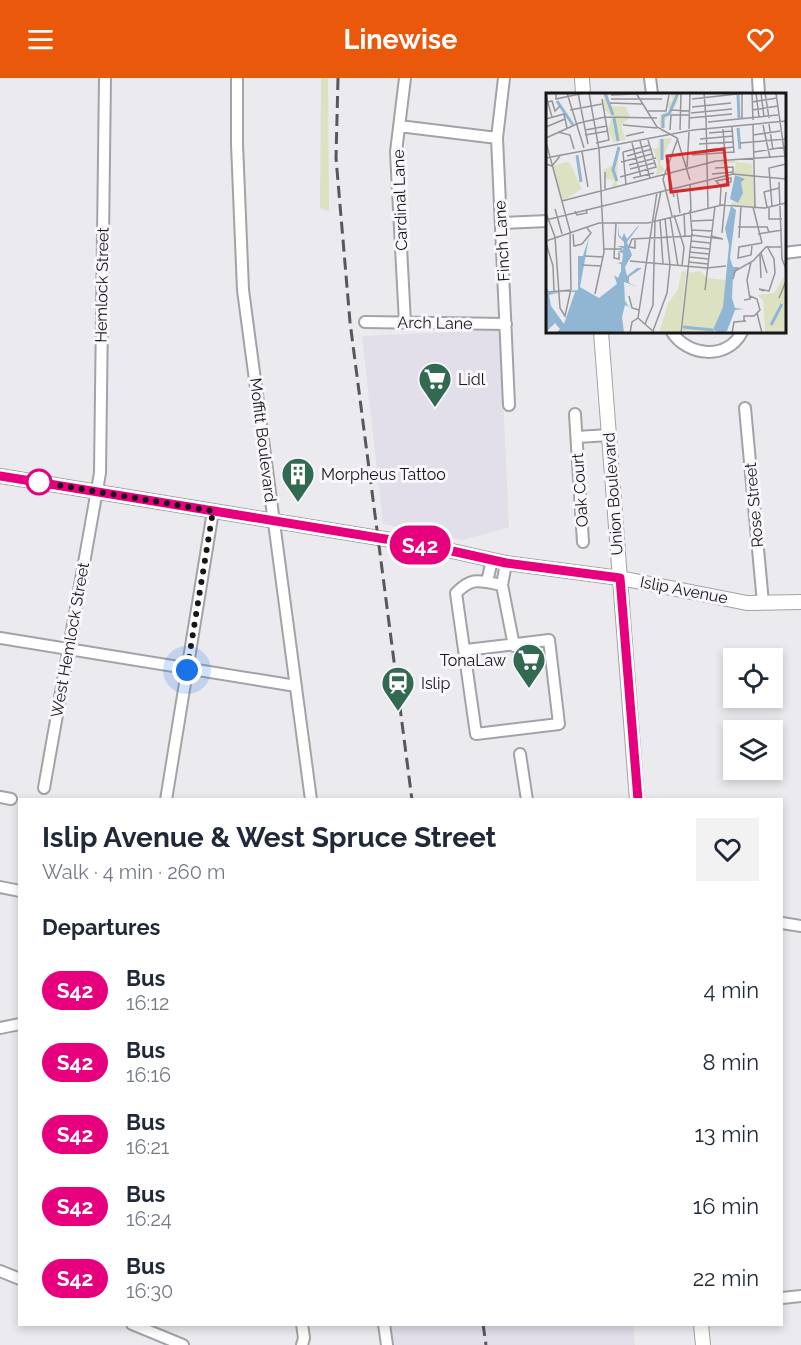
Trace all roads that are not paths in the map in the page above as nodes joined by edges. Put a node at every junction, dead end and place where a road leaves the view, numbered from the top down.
1 (105, 78) edge
2 (237, 78) edge
3 (405, 78) edge
4 (504, 78) edge
5 (582, 78) edge
6 (650, 78) edge
7 (758, 78) edge
8 (584, 93) edge
9 (652, 93) edge
10 (759, 93) edge
11 (399, 126) junction
12 (497, 138) junction
13 (546, 221) edge
14 (501, 223) junction
15 (801, 251) edge
16 (786, 253) edge
17 (364, 322) dead end
18 (405, 323) junction
19 (506, 324) junction
20 (601, 333) edge
21 (673, 333) edge
22 (741, 333) edge
23 (509, 405) dead end
24 (745, 408) dead end
25 (575, 414) dead end
26 (609, 435) junction
27 (577, 437) junction
28 (0, 476) edge
29 (96, 492) junction
30 (213, 511) junction
31 (273, 521) junction
32 (583, 542) dead end
33 (492, 560) junction
34 (506, 563) junction
35 (620, 578) junction
36 (487, 582) junction
37 (502, 585) junction
38 (801, 602) edge
39 (763, 603) junction
40 (0, 638) edge
41 (514, 646) junction
42 (68, 650) junction
43 (466, 650) junction
44 (187, 670) junction
45 (296, 686) junction
46 (520, 754) dead end
47 (44, 788) dead end
48 (166, 798) edge
49 (312, 798) edge
50 (526, 798) edge
51 (638, 798) edge
52 (0, 886) edge
53 (18, 890) edge
54 (783, 923) edge
55 (801, 926) edge
56 (18, 1024) edge
57 (0, 1028) edge
58 (0, 1271) edge
59 (18, 1278) edge
60 (801, 1296) edge
61 (783, 1298) edge
62 (137, 1326) edge
63 (302, 1326) edge
64 (384, 1326) edge
65 (701, 1326) edge
66 (183, 1345) edge
67 (302, 1345) edge
68 (387, 1345) edge
69 (703, 1345) edge

1 - 29 street, Hemlock Street
2 - 31 street, Moffitt Boulevard
3 - 11 street, Cardinal Lane
4 - 12 street, Finch Lane
5 - 8 main road
6 - 9 street
7 - 10 street
11 - 12 street
11 - 18 street, Cardinal Lane
12 - 14 street, Finch Lane
13 - 14 street
14 - 19 street, Finch Lane
15 - 16 street
17 - 18 street, Arch Lane
18 - 19 street, Arch Lane
19 - 23 street, Finch Lane
20 - 26 main road, Union Boulevard
21 - 22 street
24 - 39 street, Rose Street
25 - 27 street, Oak Court
26 - 27 street, Oak Court
26 - 35 main road, Union Boulevard
27 - 32 street, Oak Court
28 - 29 main road, Islip Avenue
29 - 30 main road, Islip Avenue
29 - 42 street, West Hemlock Street
30 - 31 main road, Islip Avenue
30 - 44 street
31 - 33 main road, Islip Avenue
31 - 45 street, Moffitt Boulevard
33 - 34 main road, Islip Avenue
33 - 36 street
34 - 35 main road, Islip Avenue
34 - 37 street
35 - 39 main road, Islip Avenue
35 - 51 main road, Union Boulevard
36 - 37 street
36 - 43 street
37 - 41 street
38 - 39 main road, Islip Avenue
40 - 42 street
41 - 43 street
41 - 43 street
42 - 44 street
42 - 47 street, West Hemlock Street
44 - 45 street
44 - 48 street
45 - 49 street, Moffitt Boulevard
46 - 50 street
52 - 53 street
54 - 55 street
56 - 57 street
58 - 59 street
60 - 61 street
62 - 66 street
63 - 67 street
64 - 68 street
65 - 69 main road

